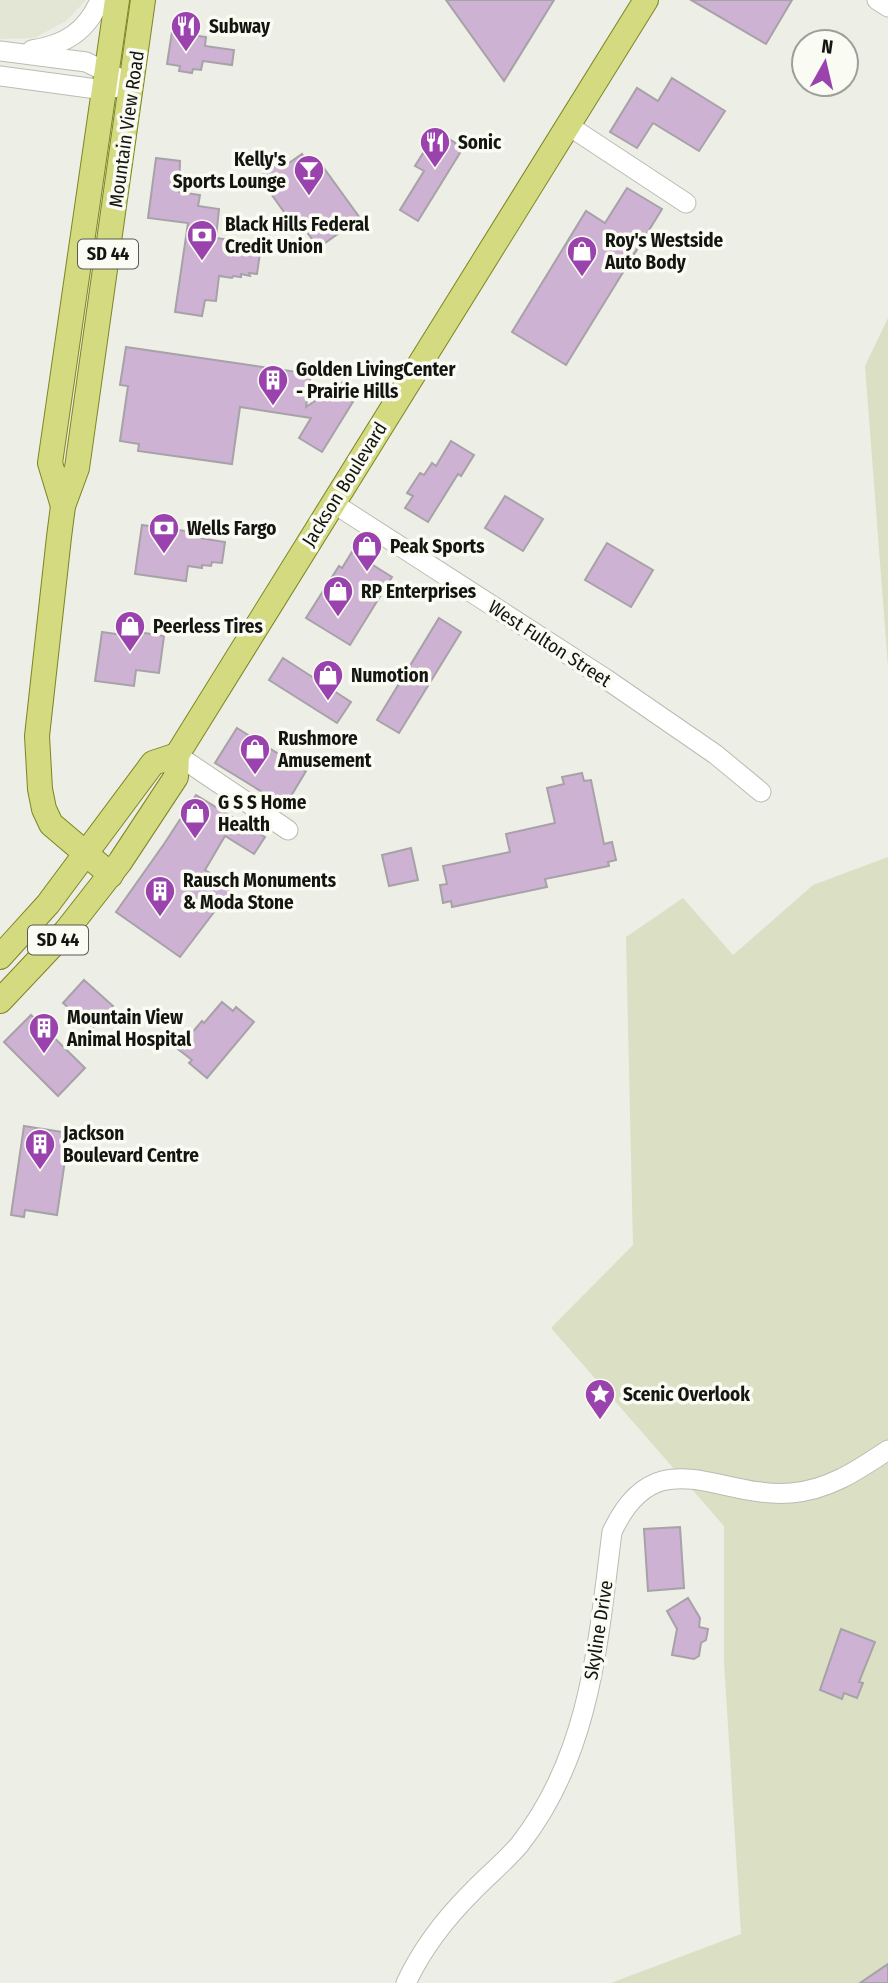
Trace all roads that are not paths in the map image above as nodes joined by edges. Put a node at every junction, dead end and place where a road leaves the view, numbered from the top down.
1 (100, 0) edge
2 (117, 0) edge
3 (144, 0) edge
4 (646, 0) edge
5 (877, 0) edge
6 (888, 7) edge
7 (0, 50) edge
8 (0, 76) edge
9 (105, 81) junction
10 (133, 84) junction
11 (569, 125) junction
12 (686, 203) dead end
13 (333, 503) junction
14 (63, 506) junction
15 (177, 755) junction
16 (761, 792) dead end
17 (288, 830) dead end
18 (85, 855) junction
19 (111, 875) junction
20 (0, 957) edge
21 (0, 1001) edge
22 (888, 1450) edge
23 (406, 1983) edge

1 - 7 street
2 - 9 main road, Mountain View Road / SD 44
3 - 10 main road, Mountain View Road / SD 44
4 - 11 main road, Jackson Boulevard
5 - 6 street
7 - 9 street
8 - 9 street
9 - 10 street
9 - 14 main road, Mountain View Road / SD 44
10 - 14 main road, Mountain View Road / SD 44
11 - 12 street
11 - 13 main road, Jackson Boulevard
13 - 15 main road, Jackson Boulevard
13 - 16 street, West Fulton Street
14 - 18 main road, Mountain View Road / SD 44
15 - 17 street
15 - 18 main road
15 - 19 main road, Jackson Boulevard
18 - 19 main road, Mountain View Road / SD 44
18 - 20 main road, SD 44
19 - 21 main road, Jackson Boulevard / SD 44
22 - 23 street, Skyline Drive

